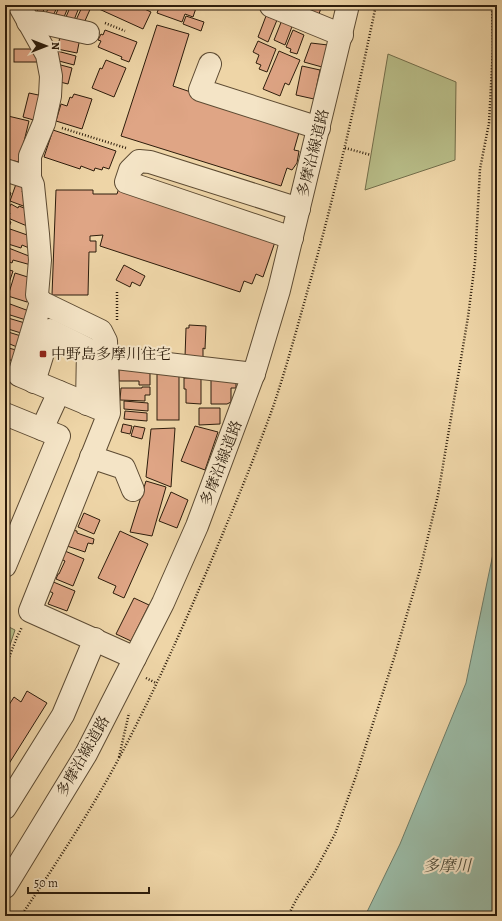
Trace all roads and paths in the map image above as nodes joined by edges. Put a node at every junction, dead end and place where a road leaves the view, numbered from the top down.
1 (272, 5) edge
2 (348, 5) edge
3 (492, 5) edge
4 (23, 14) edge
5 (88, 33) dead end
6 (342, 35) junction
7 (210, 64) dead end
8 (44, 123) junction
9 (319, 128) junction
10 (345, 148) dead end
11 (128, 151) dead end
12 (371, 155) dead end
13 (5, 170) edge
14 (30, 178) junction
15 (299, 209) junction
16 (292, 238) junction
17 (41, 302) junction
18 (106, 357) junction
19 (254, 374) junction
20 (20, 375) edge
21 (59, 392) junction
22 (88, 404) junction
23 (109, 413) junction
24 (5, 414) edge
25 (42, 429) junction
26 (91, 457) junction
27 (133, 490) dead end
28 (5, 566) edge
29 (30, 611) junction
30 (95, 639) junction
31 (135, 658) junction
32 (5, 668) edge
33 (144, 678) dead end
34 (156, 683) dead end
35 (130, 711) dead end
36 (118, 761) dead end
37 (5, 808) edge
38 (5, 887) edge
39 (288, 916) edge

1 - 6 street
2 - 6 street, 多摩沿線道路
3 - 39 path
4 - 5 street
4 - 8 street
6 - 9 street, 多摩沿線道路
7 - 9 street
8 - 11 path
8 - 14 street
9 - 15 street, 多摩沿線道路
10 - 12 path
13 - 14 street
14 - 17 street
15 - 16 street, 多摩沿線道路
15 - 16 street
16 - 19 street, 多摩沿線道路
17 - 18 street
17 - 20 street
18 - 19 street
18 - 23 street
19 - 31 street, 多摩沿線道路
20 - 21 street
20 - 22 street
21 - 22 street
21 - 25 street
22 - 23 street
23 - 26 street
24 - 25 street
25 - 28 street
26 - 27 street
26 - 29 street
29 - 30 street
29 - 32 path
30 - 31 street
30 - 37 street
31 - 38 street, 多摩沿線道路
33 - 34 path
35 - 36 path

